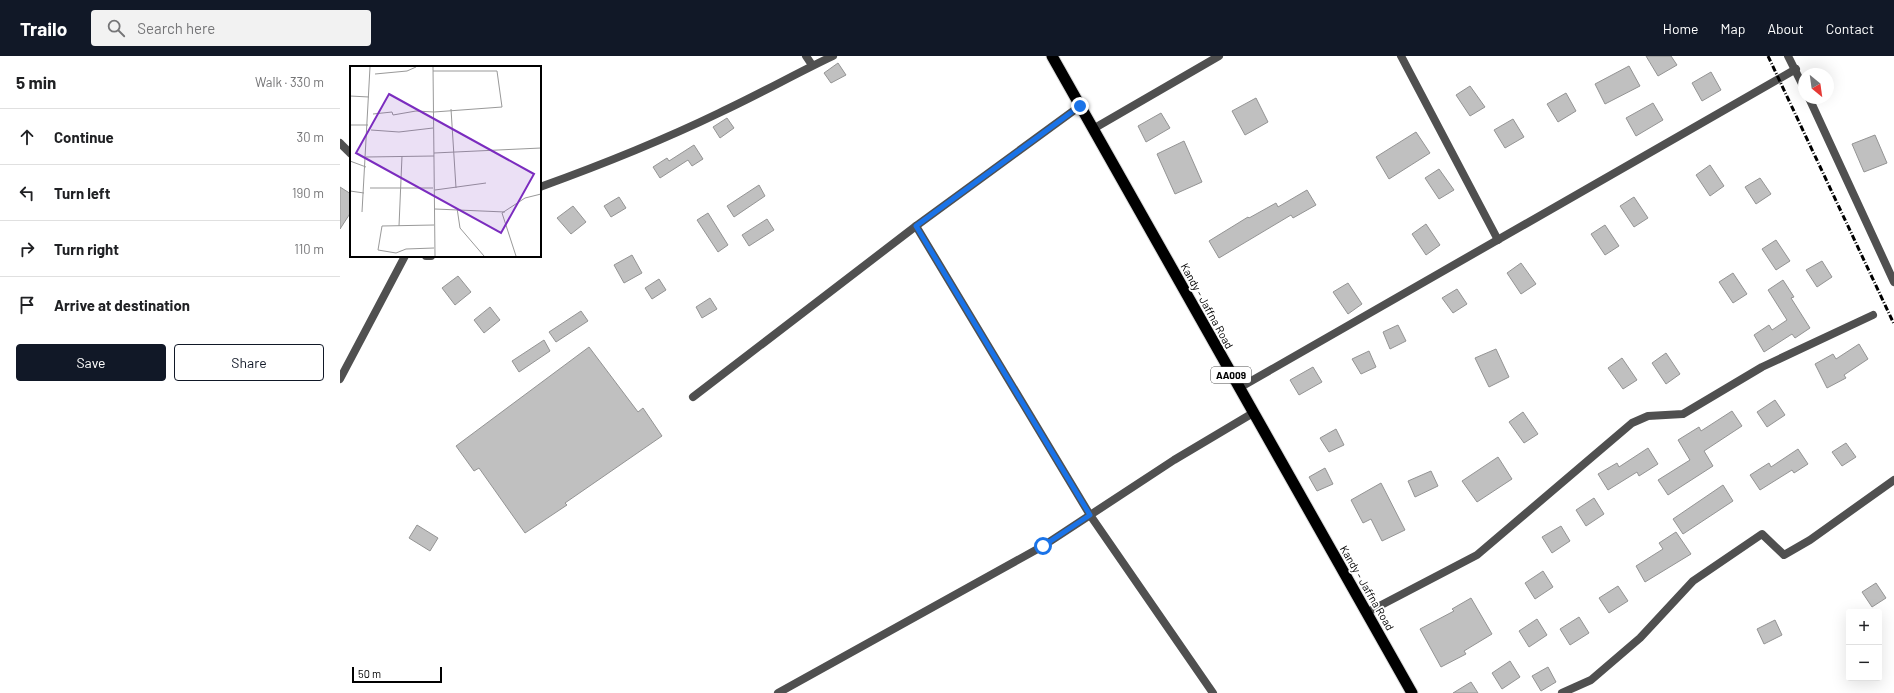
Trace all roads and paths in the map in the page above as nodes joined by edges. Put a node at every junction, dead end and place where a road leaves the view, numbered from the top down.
1 (806, 56) edge
2 (833, 56) edge
3 (1052, 56) edge
4 (1219, 56) edge
5 (1402, 56) edge
6 (1788, 56) edge
7 (812, 65) junction
8 (1796, 69) junction
9 (1798, 74) edge
10 (1812, 104) edge
11 (1080, 106) junction
12 (1093, 129) junction
13 (340, 143) edge
14 (350, 153) edge
15 (541, 187) edge
16 (916, 226) junction
17 (1498, 240) junction
18 (405, 257) edge
19 (1894, 282) edge
20 (1873, 315) dead end
21 (340, 378) edge
22 (1239, 388) junction
23 (693, 397) dead end
24 (1253, 413) junction
25 (1894, 480) edge
26 (1090, 515) junction
27 (1366, 613) junction
28 (778, 693) edge
29 (1213, 693) edge
30 (1412, 693) edge
31 (1562, 693) edge

1 - 7 street
2 - 7 street
3 - 11 highway, Kandy - Jaffna Road / AA009
4 - 12 street
5 - 17 street
6 - 8 street
7 - 15 street
8 - 9 street
8 - 17 street
10 - 19 street
11 - 12 highway, Kandy - Jaffna Road / AA009
11 - 16 street
12 - 22 highway, Kandy - Jaffna Road / AA009
13 - 14 street
16 - 23 street
16 - 26 street
17 - 22 street
18 - 21 street
20 - 27 street
22 - 24 highway, Kandy - Jaffna Road / AA009
24 - 26 street
24 - 27 highway, Kandy - Jaffna Road / AA009
25 - 31 street
26 - 28 street
26 - 29 street
27 - 30 highway, Kandy - Jaffna Road / AA009

